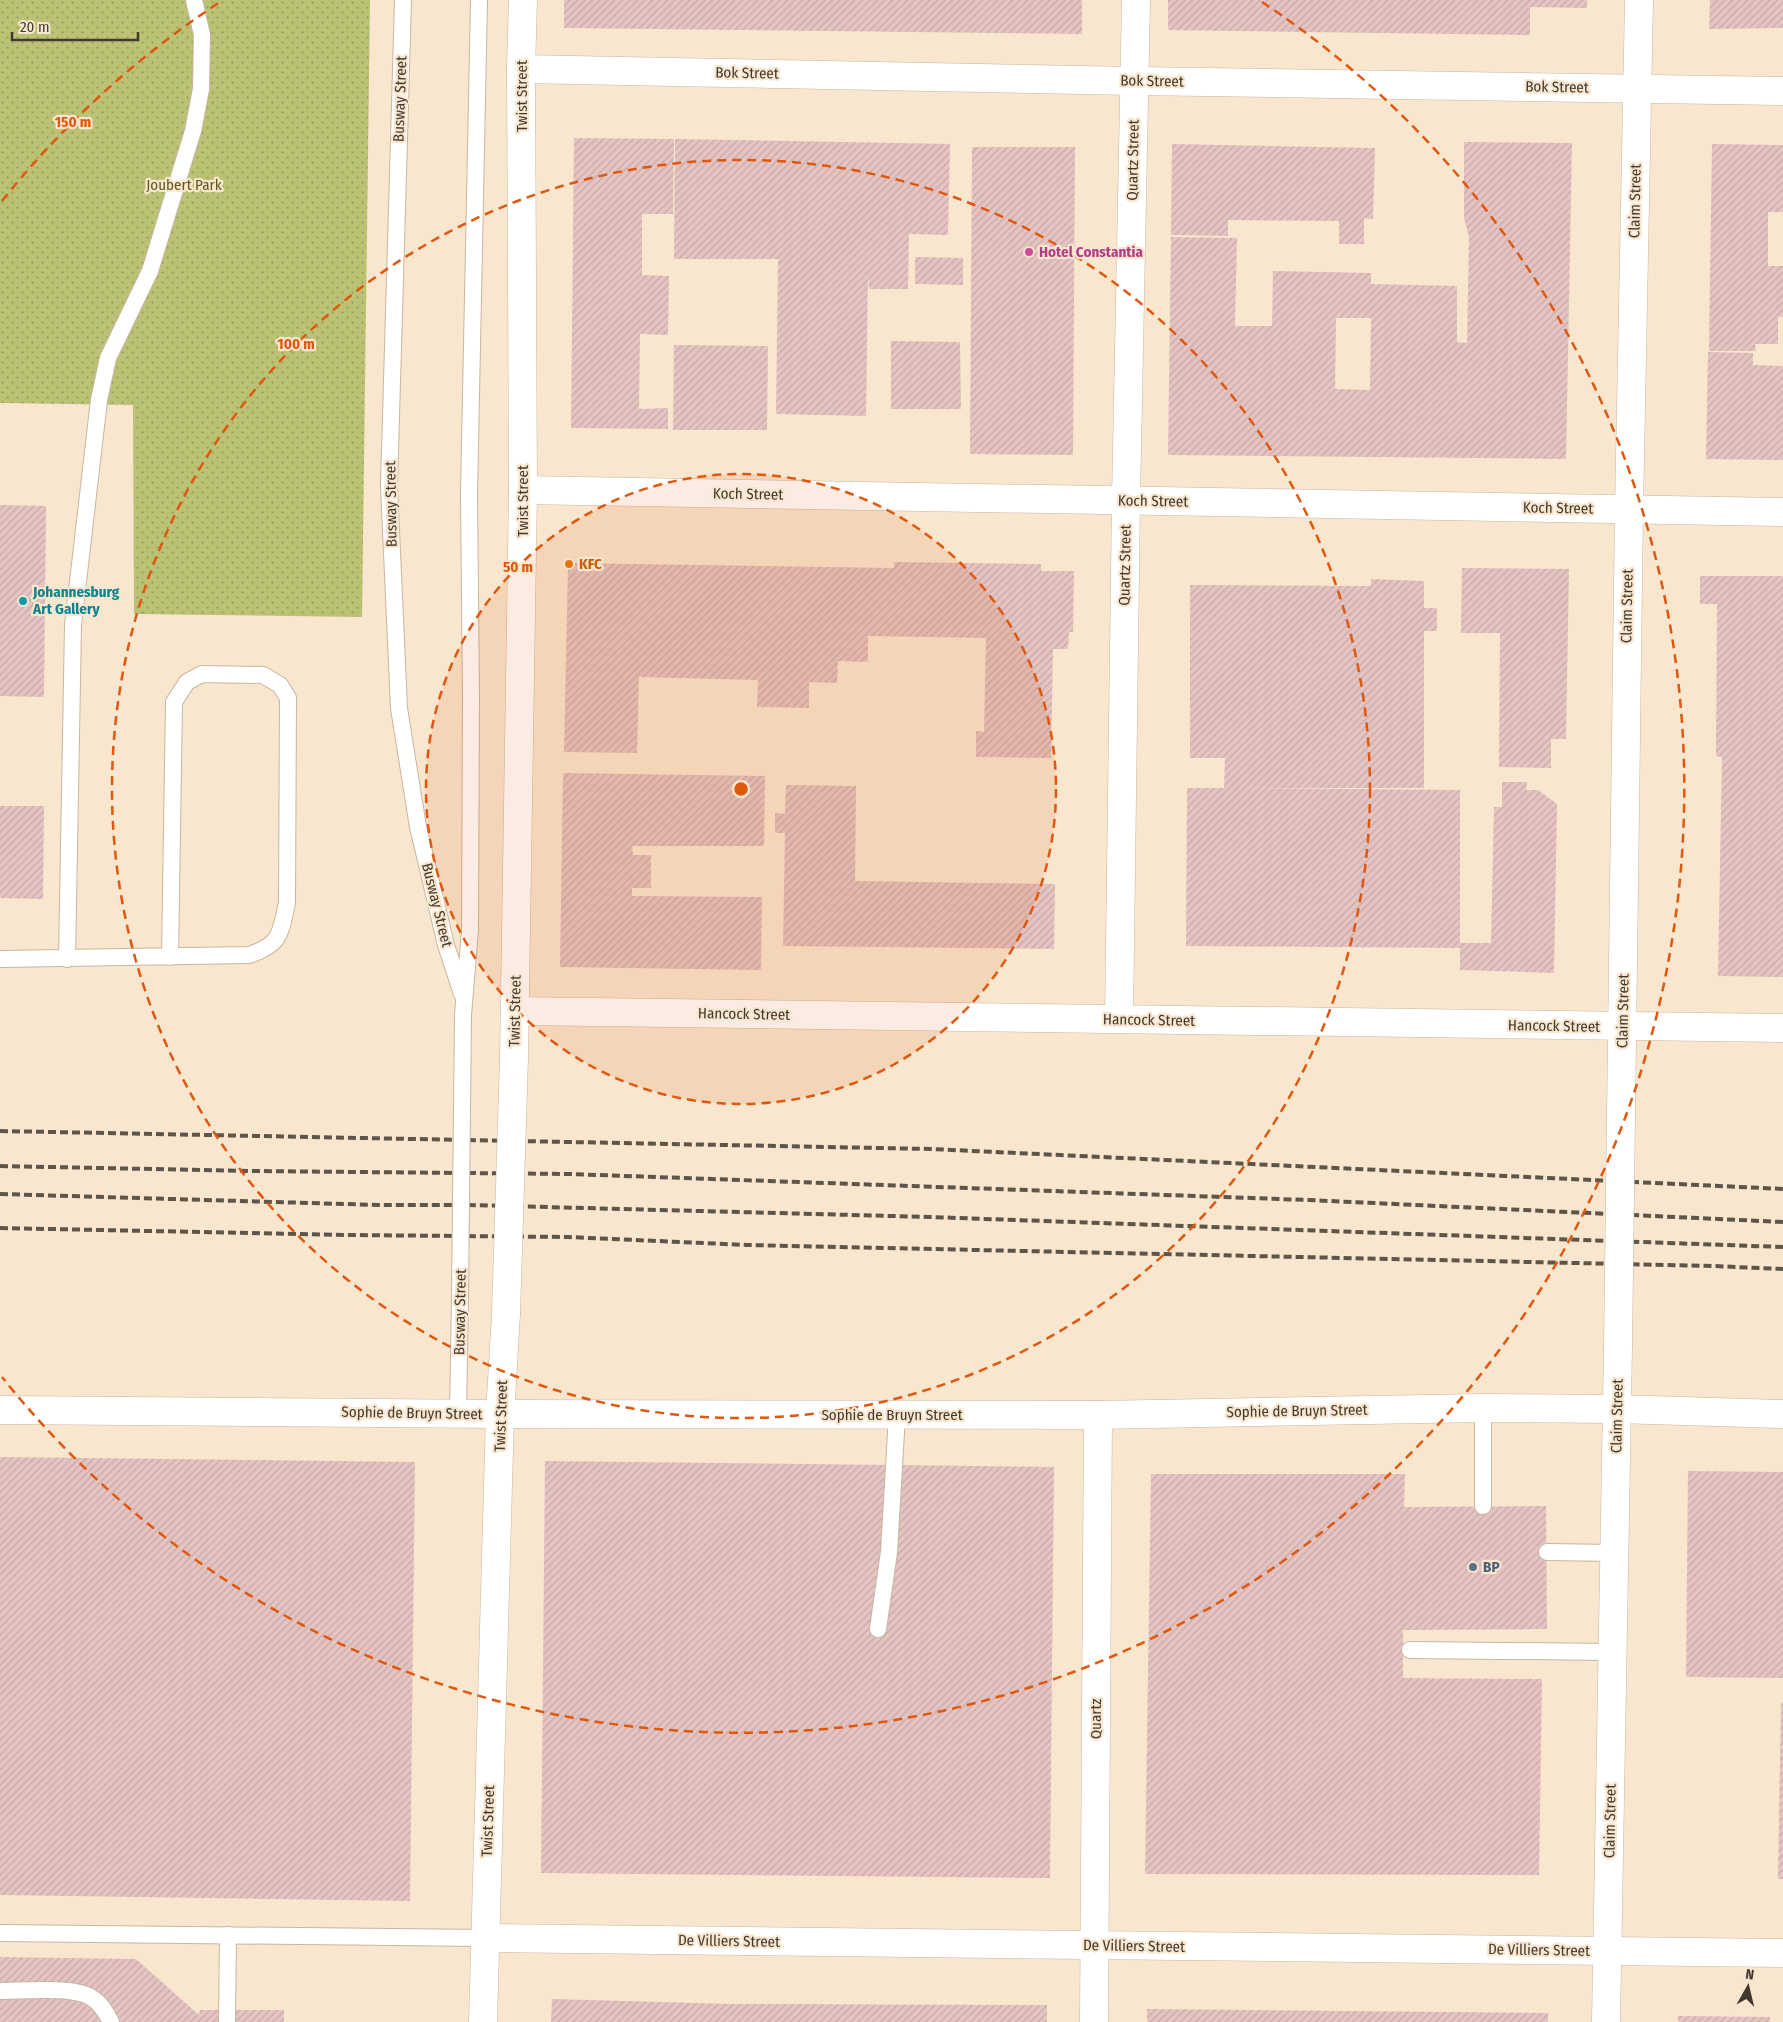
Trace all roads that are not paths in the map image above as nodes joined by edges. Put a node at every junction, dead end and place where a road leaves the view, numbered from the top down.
1 (194, 0) edge
2 (403, 0) edge
3 (479, 0) edge
4 (523, 0) edge
5 (1136, 0) edge
6 (1639, 0) edge
7 (521, 69) junction
8 (1135, 81) junction
9 (1637, 88) junction
10 (1783, 91) edge
11 (523, 490) junction
12 (1126, 500) junction
13 (1629, 509) junction
14 (1783, 512) edge
15 (170, 957) junction
16 (0, 959) edge
17 (67, 959) junction
18 (464, 1008) junction
19 (515, 1011) junction
20 (1119, 1020) junction
21 (1622, 1027) junction
22 (1783, 1028) edge
23 (1483, 1408) junction
24 (1617, 1409) junction
25 (0, 1410) edge
26 (458, 1413) junction
27 (500, 1414) junction
28 (1783, 1414) edge
29 (897, 1415) junction
30 (1098, 1415) junction
31 (1483, 1506) dead end
32 (1548, 1552) dead end
33 (1615, 1553) junction
34 (878, 1629) dead end
35 (1410, 1650) dead end
36 (1613, 1652) junction
37 (0, 1933) edge
38 (228, 1935) junction
39 (485, 1938) junction
40 (1095, 1945) junction
41 (1608, 1951) junction
42 (1783, 1954) edge
43 (0, 1991) edge
44 (111, 2022) edge
45 (227, 2022) edge
46 (483, 2022) edge
47 (1094, 2022) edge
48 (1606, 2022) edge

1 - 17 lane
2 - 18 lane, Busway Street
3 - 18 lane, Busway Street
4 - 7 street, Twist Street
5 - 8 street, Quartz Street
6 - 9 street, Claim Street
7 - 8 street, Bok Street
7 - 11 street, Twist Street
8 - 9 street, Bok Street
8 - 12 street, Quartz Street
9 - 10 street, Bok Street
9 - 13 street, Claim Street
11 - 12 street, Koch Street
11 - 19 street, Twist Street
12 - 13 street, Koch Street
12 - 20 street, Quartz Street
13 - 14 street, Koch Street
13 - 21 street, Claim Street
15 - 15 lane
15 - 17 lane
16 - 17 lane
18 - 26 lane, Busway Street, bridge
19 - 20 street, Hancock Street
19 - 27 street, Twist Street, bridge
20 - 21 street, Hancock Street
21 - 22 street, Hancock Street
21 - 24 street, Claim Street, bridge
23 - 24 street, Sophie de Bruyn Street
23 - 30 street, Sophie de Bruyn Street
23 - 31 lane
24 - 28 street, Sophie de Bruyn Street
24 - 33 street, Claim Street
25 - 26 street, Sophie de Bruyn Street
26 - 27 street, Sophie de Bruyn Street
27 - 29 street, Sophie de Bruyn Street
27 - 39 street, Twist Street
29 - 30 street, Sophie de Bruyn Street
29 - 34 lane
30 - 40 street, Quartz
32 - 33 lane
33 - 36 street, Claim Street
35 - 36 lane
36 - 41 street, Claim Street
37 - 38 lane
38 - 39 lane
38 - 45 lane
39 - 40 street, De Villiers Street
39 - 46 street, Twist Street
40 - 41 street, De Villiers Street
40 - 47 street, Quartz
41 - 42 street, De Villiers Street
41 - 48 street, Claim Street
43 - 44 lane

